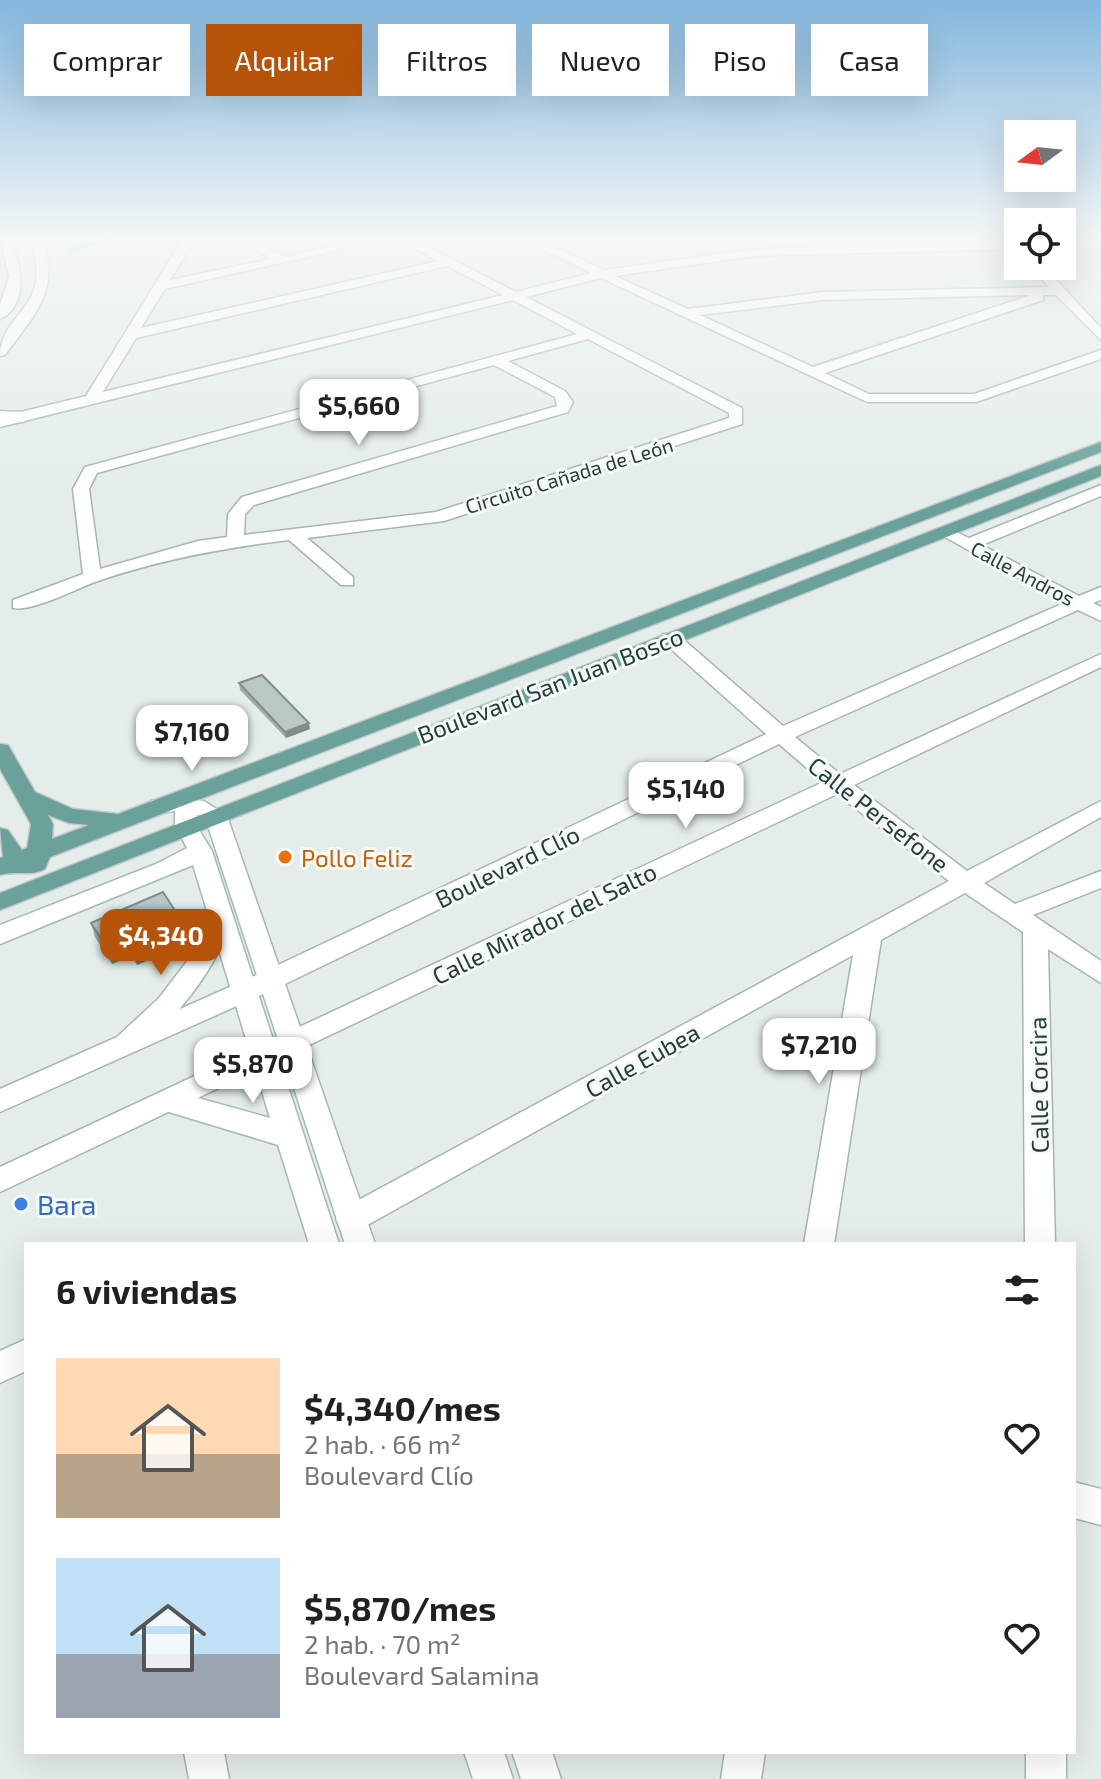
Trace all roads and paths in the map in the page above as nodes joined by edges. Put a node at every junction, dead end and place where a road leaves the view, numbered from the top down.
1 (21, 320) edge
2 (139, 320) edge
3 (195, 320) edge
4 (418, 320) edge
5 (559, 320) edge
6 (695, 320) edge
7 (735, 320) edge
8 (976, 320) edge
9 (1084, 320) edge
10 (711, 327) junction
11 (130, 335) junction
12 (587, 335) junction
13 (1101, 336) edge
14 (0, 352) edge
15 (1101, 354) edge
16 (497, 361) junction
17 (809, 373) junction
18 (90, 402) junction
19 (0, 416) edge
20 (23, 417) junction
21 (0, 422) edge
22 (1101, 447) edge
23 (1101, 470) edge
24 (1101, 490) edge
25 (945, 532) junction
26 (293, 535) junction
27 (236, 541) junction
28 (968, 544) junction
29 (92, 577) junction
30 (347, 581) dead end
31 (1101, 593) edge
32 (1078, 603) junction
33 (20, 604) dead end
34 (1101, 615) edge
35 (670, 638) junction
36 (1101, 660) edge
37 (779, 736) junction
38 (0, 750) edge
39 (222, 782) junction
40 (838, 783) junction
41 (27, 796) junction
42 (190, 804) junction
43 (159, 806) junction
44 (1101, 808) edge
45 (224, 813) junction
46 (126, 819) junction
47 (186, 828) junction
48 (0, 835) edge
49 (200, 851) junction
50 (23, 861) edge
51 (87, 868) junction
52 (1101, 879) edge
53 (966, 882) junction
54 (3, 901) edge
55 (220, 913) junction
56 (1025, 920) junction
57 (0, 935) edge
58 (869, 936) junction
59 (1101, 974) edge
60 (270, 980) junction
61 (244, 991) junction
62 (292, 1044) junction
63 (118, 1048) junction
64 (265, 1056) junction
65 (0, 1101) edge
66 (169, 1101) junction
67 (291, 1138) junction
68 (0, 1180) edge
69 (355, 1231) edge
70 (323, 1242) edge
71 (819, 1242) edge
72 (1040, 1242) edge
73 (24, 1355) edge
74 (0, 1368) edge
75 (1076, 1501) edge
76 (1101, 1507) edge
77 (204, 1754) edge
78 (485, 1754) edge
79 (533, 1754) edge
80 (745, 1754) edge
81 (1046, 1754) edge
82 (209, 1779) edge
83 (493, 1779) edge
84 (541, 1779) edge
85 (741, 1779) edge
86 (1046, 1779) edge

1 - 14 street
2 - 11 street
3 - 11 street
4 - 18 street
5 - 12 street, Circuito Cañada de León
6 - 10 street
7 - 10 street
8 - 17 street
9 - 13 street
10 - 17 street
11 - 18 street
12 - 16 street
12 - 26 street, Circuito Cañada de León
15 - 17 street
16 - 27 street
16 - 29 street
18 - 20 street
19 - 20 street
20 - 21 street
22 - 39 main road, Boulevard San Juan Bosco
23 - 25 main road, Boulevard San Juan Bosco
24 - 28 street
25 - 28 street, Calle Andros
25 - 35 main road, Boulevard San Juan Bosco
26 - 27 street, Circuito Cañada de León
26 - 30 street
27 - 29 street, Circuito Cañada de León
28 - 32 street, Calle Andros
29 - 33 street, Circuito Cañada de León
31 - 32 street, Boulevard Clío
32 - 34 street, Calle Andros
32 - 37 street, Boulevard Clío
35 - 37 street, Calle Persefone
35 - 45 main road, Boulevard San Juan Bosco
36 - 40 street, Calle Mirador del Salto
37 - 40 street, Calle Persefone
37 - 60 street, Boulevard Clío
38 - 41 main road
39 - 42 street
39 - 43 main road, Boulevard San Juan Bosco
39 - 45 main road
40 - 53 street, Calle Persefone
40 - 62 street, Calle Mirador del Salto
41 - 46 main road
41 - 50 main road
42 - 43 street
42 - 45 street
42 - 47 street
43 - 46 main road, Boulevard San Juan Bosco
44 - 53 street, Calle Eubea
45 - 47 main road, Boulevard San Juan Bosco
45 - 60 street
46 - 50 main road, Boulevard San Juan Bosco
47 - 49 street
47 - 51 main road, Boulevard San Juan Bosco
48 - 50 main road
49 - 55 street
49 - 57 street
50 - 51 main road
50 - 54 main road
51 - 54 main road, Boulevard San Juan Bosco
52 - 56 street
53 - 56 street, Calle Persefone
53 - 58 street, Calle Eubea
55 - 61 street
55 - 63 street
56 - 59 street, Calle Persefone
56 - 72 street, Calle Corcira
58 - 69 street, Calle Eubea
58 - 71 street
60 - 61 street, Boulevard Clío
60 - 62 street
61 - 63 street, Boulevard Clío
61 - 64 street
62 - 64 street, Calle Mirador del Salto
62 - 69 street
63 - 65 street, Boulevard Clío
64 - 66 street
64 - 67 street
66 - 67 street
66 - 68 street
67 - 70 street
73 - 74 street
75 - 76 street
77 - 82 street
78 - 83 street
79 - 84 street
80 - 85 street
81 - 86 street

